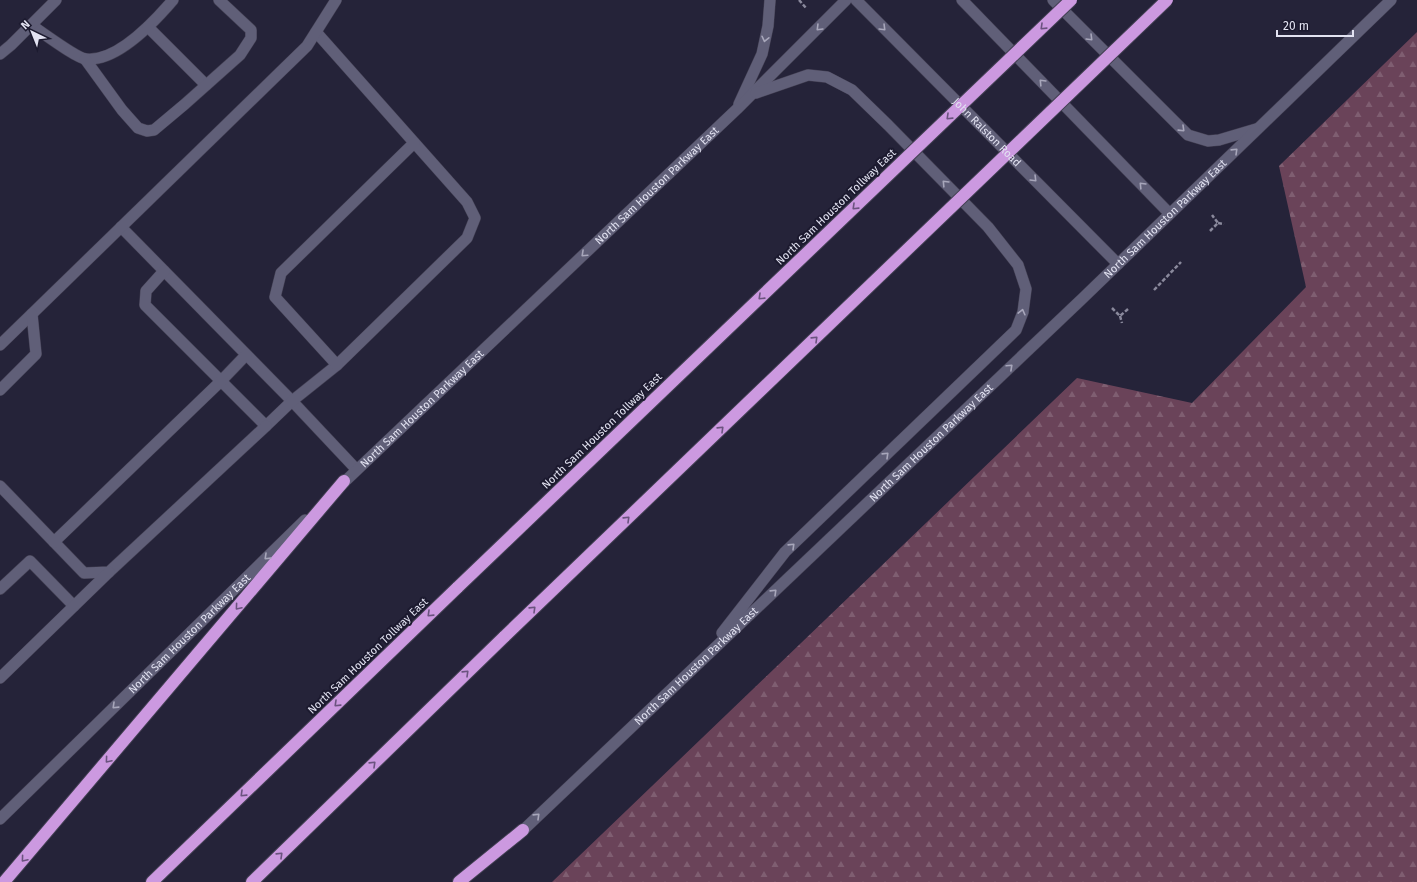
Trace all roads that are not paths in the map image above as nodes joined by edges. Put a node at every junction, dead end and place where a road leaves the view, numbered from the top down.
1 (56, 0) edge
2 (173, 0) edge
3 (219, 0) edge
4 (336, 0) edge
5 (770, 0) edge
6 (846, 0) edge
7 (856, 0) edge
8 (962, 0) edge
9 (1053, 0) edge
10 (1071, 0) edge
11 (1168, 0) edge
12 (1391, 0) edge
13 (31, 25) junction
14 (148, 27) junction
15 (316, 32) junction
16 (0, 54) edge
17 (85, 59) junction
18 (206, 85) junction
19 (752, 95) junction
20 (737, 109) junction
21 (1257, 129) junction
22 (414, 143) junction
23 (1170, 213) junction
24 (121, 227) junction
25 (1118, 264) junction
26 (164, 271) junction
27 (32, 314) junction
28 (0, 345) edge
29 (246, 355) junction
30 (337, 365) junction
31 (221, 381) junction
32 (0, 390) edge
33 (292, 401) junction
34 (266, 426) junction
35 (356, 469) junction
36 (344, 481) junction
37 (0, 486) edge
38 (54, 542) junction
39 (109, 572) junction
40 (0, 589) edge
41 (74, 606) junction
42 (698, 664) junction
43 (0, 678) edge
44 (0, 818) edge
45 (523, 830) junction
46 (4, 882) edge
47 (152, 882) edge
48 (252, 882) edge
49 (459, 882) edge
50 (469, 882) edge

1 - 13 main road
2 - 14 main road
3 - 18 main road
4 - 15 main road
5 -> 20 main road
6 -> 19 main road, North Sam Houston Parkway East
7 -> 25 main road, John Ralston Road
23 -> 8 main road
9 -> 21 main road
10 -> 47 highway, North Sam Houston Tollway East, bridge
48 -> 11 highway, bridge
12 - 21 main road, North Sam Houston Parkway East
13 - 16 main road
13 - 17 main road
14 - 17 main road
14 - 18 main road
15 - 22 main road
15 - 24 main road
17 - 18 main road
19 - 20 main road, North Sam Houston Parkway East
42 -> 19 main road
20 -> 35 main road, North Sam Houston Parkway East
23 -> 21 main road, North Sam Houston Parkway East
22 - 30 main road
22 - 30 main road
23 - 25 main road, North Sam Houston Parkway East
24 - 26 main road
24 - 27 main road
42 -> 25 main road, North Sam Houston Parkway East
26 - 29 main road
26 - 31 main road
27 - 28 main road
27 - 32 main road
29 - 31 main road
29 - 33 main road
30 - 33 main road
31 - 34 main road
31 - 38 main road
33 - 34 main road
33 - 35 main road
34 - 39 main road
35 - 36 main road, North Sam Houston Parkway East
36 -> 44 main road, North Sam Houston Parkway East
36 -> 46 highway
37 - 38 main road
38 - 39 main road
39 - 41 main road
40 - 41 main road
41 - 43 main road
45 -> 42 main road, North Sam Houston Parkway East
45 - 49 highway
45 - 50 main road, North Sam Houston Parkway East

